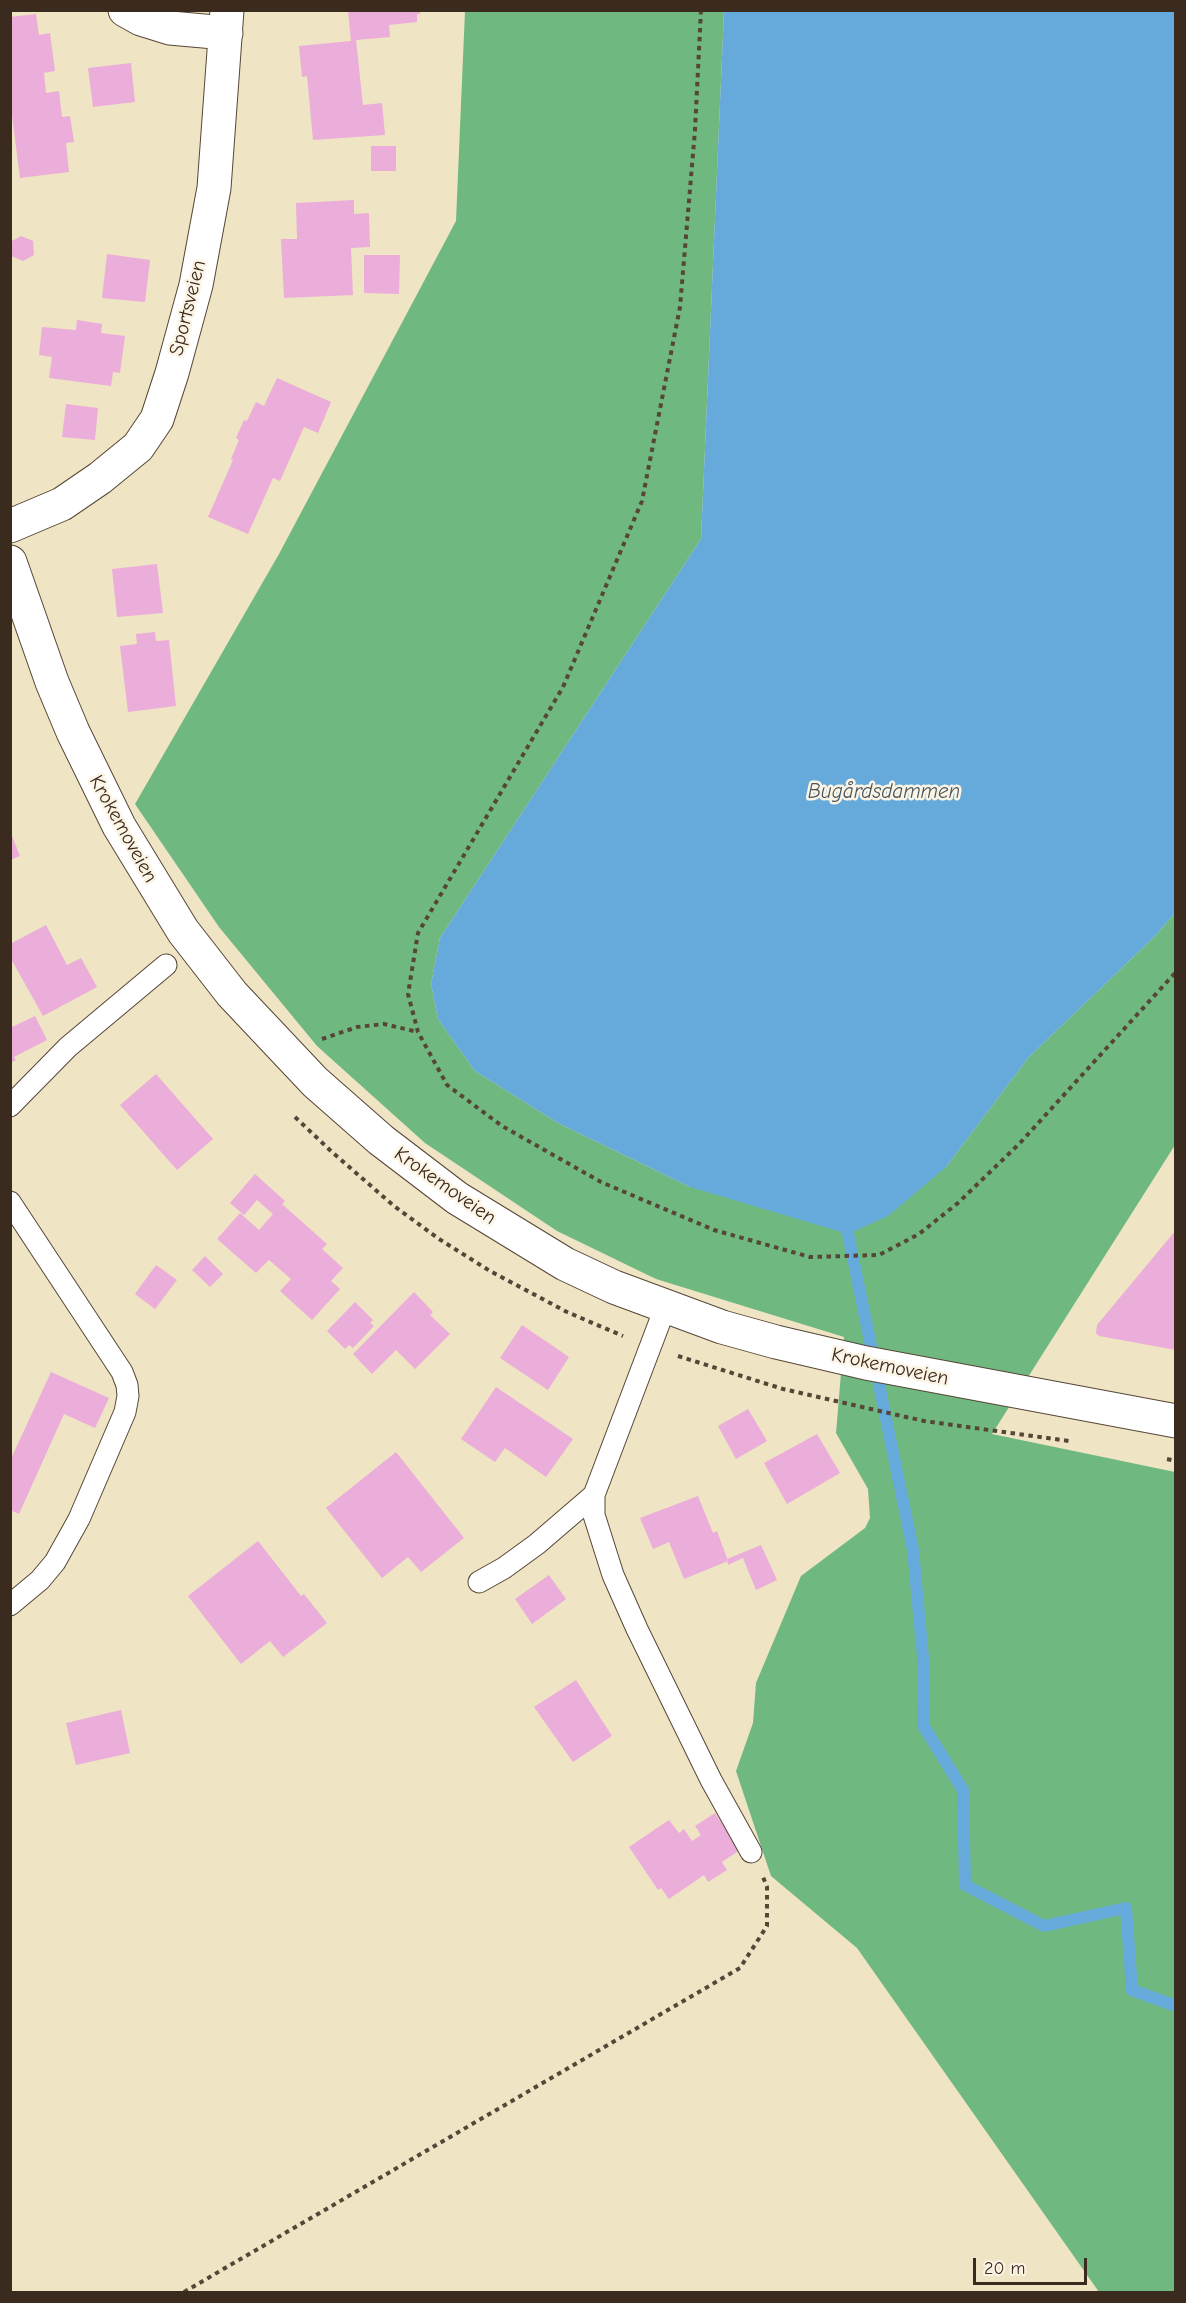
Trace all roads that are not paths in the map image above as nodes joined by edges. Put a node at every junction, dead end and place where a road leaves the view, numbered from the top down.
1 (125, 10) edge
2 (227, 22) edge
3 (10, 526) edge
4 (10, 562) edge
5 (166, 964) dead end
6 (10, 1106) edge
7 (10, 1202) edge
8 (665, 1308) junction
9 (1176, 1421) edge
10 (594, 1494) junction
11 (478, 1582) dead end
12 (10, 1605) edge
13 (751, 1852) road end

1 - 2 main road
2 - 3 main road, Sportsveien
4 - 8 main road, Krokemoveien
5 - 6 lane
7 - 12 lane
8 - 9 main road, Krokemoveien
8 - 10 lane
10 - 11 lane
10 - 13 lane

